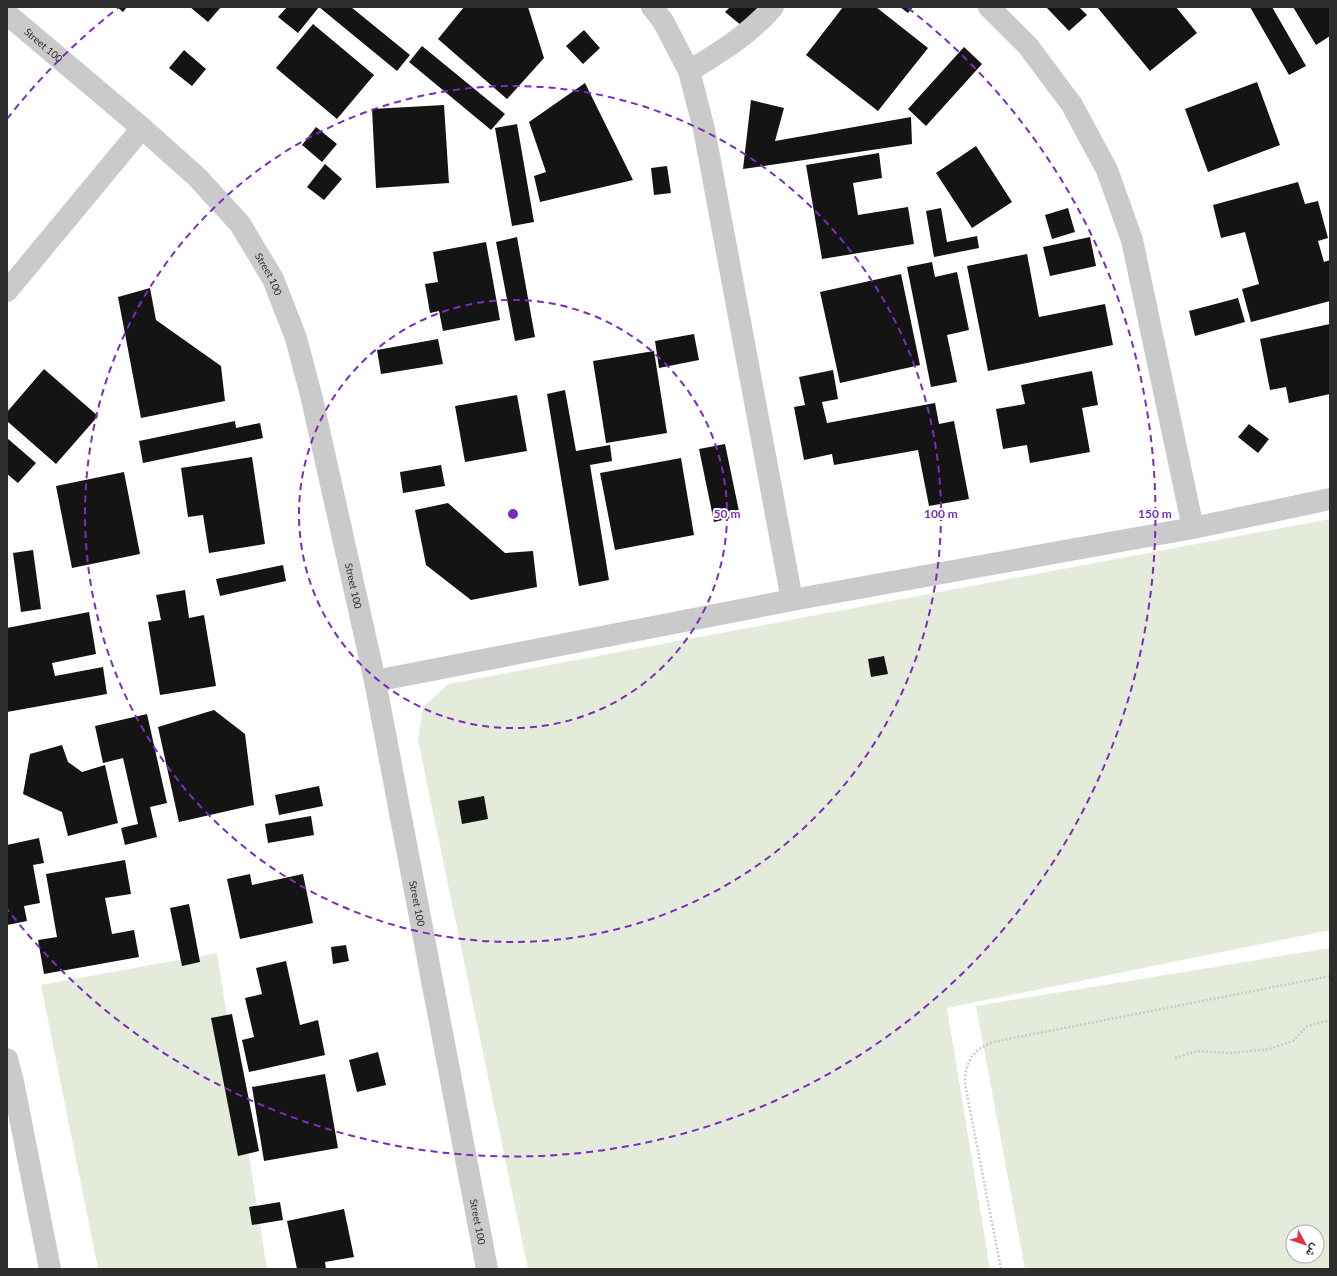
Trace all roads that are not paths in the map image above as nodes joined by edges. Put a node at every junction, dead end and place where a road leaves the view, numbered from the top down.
1 (652, 7) edge
2 (773, 7) edge
3 (989, 7) edge
4 (7, 14) edge
5 (689, 71) junction
6 (142, 128) junction
7 (7, 291) edge
8 (1330, 499) edge
9 (1193, 528) junction
10 (792, 600) junction
11 (375, 681) junction
12 (7, 1058) edge
13 (50, 1269) edge
14 (487, 1269) edge

1 - 5 street
2 - 5 street
3 - 9 street
4 - 6 street, Street 100
5 - 10 street
6 - 7 street
6 - 11 street, Street 100
8 - 9 street
9 - 10 street
10 - 11 street
11 - 14 street, Street 100
12 - 13 street

